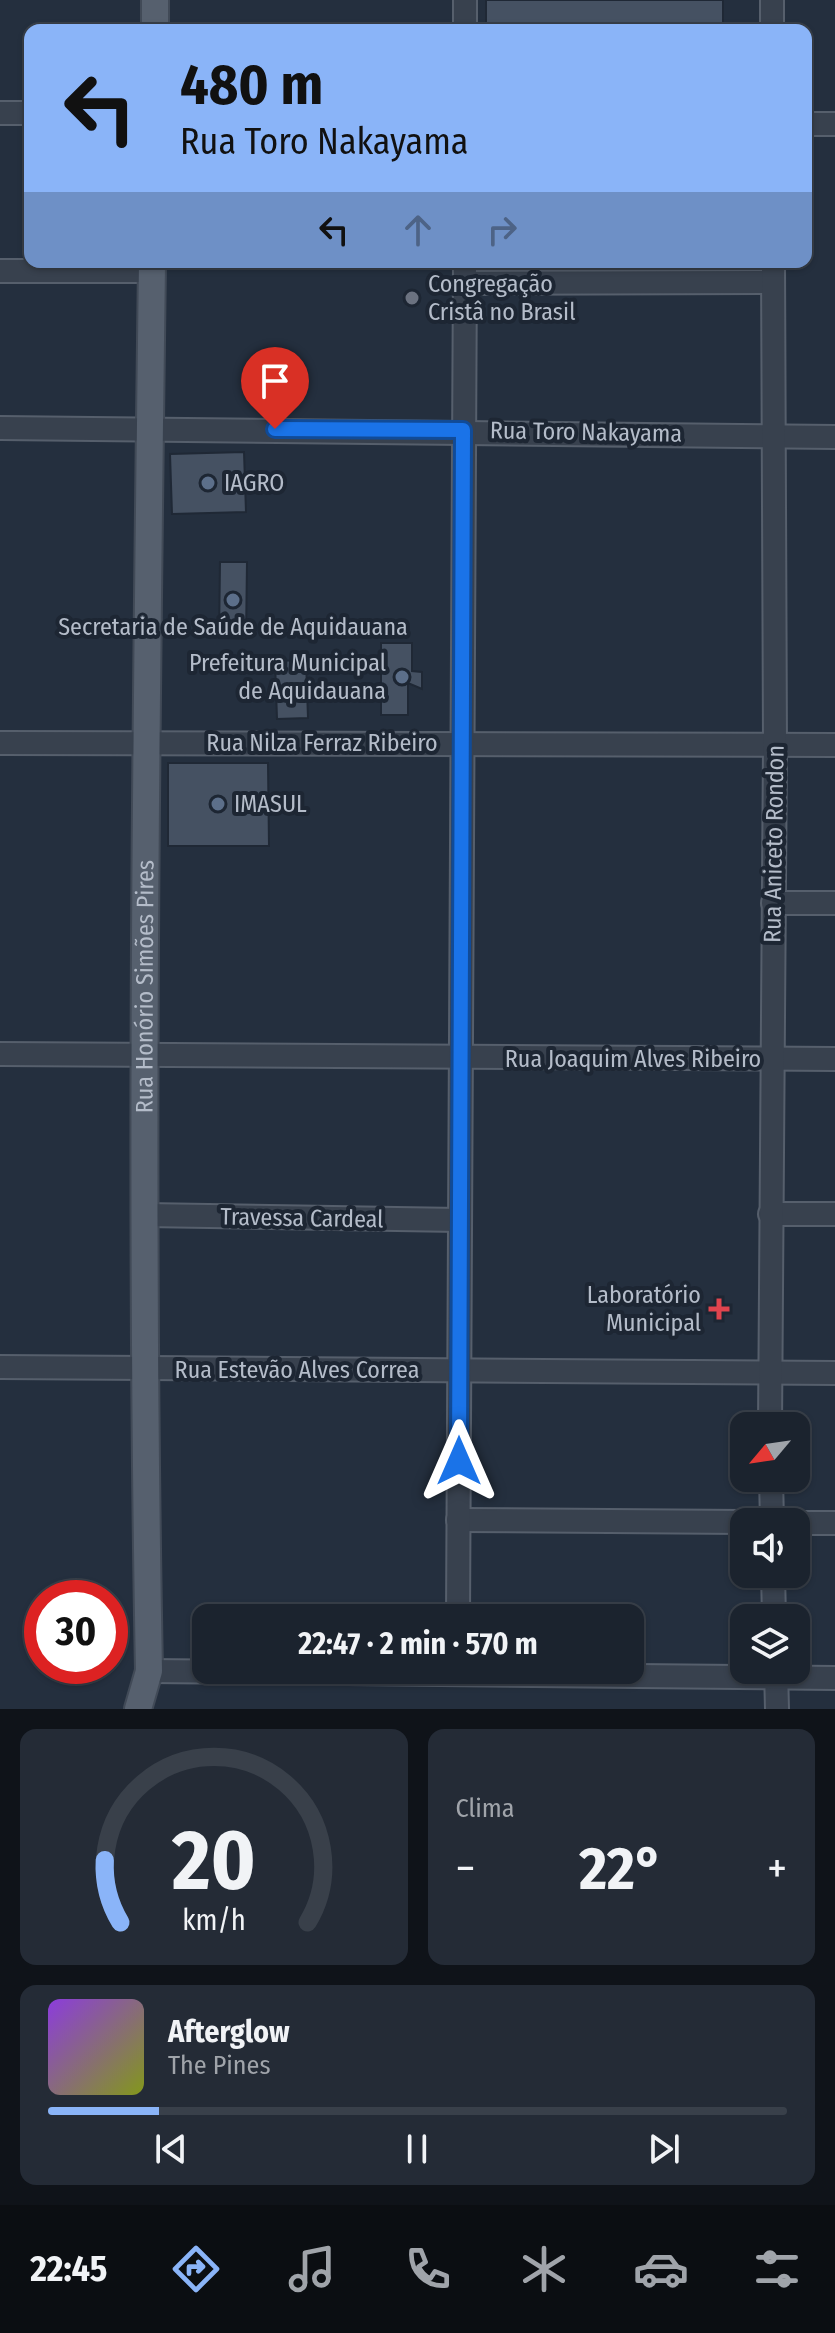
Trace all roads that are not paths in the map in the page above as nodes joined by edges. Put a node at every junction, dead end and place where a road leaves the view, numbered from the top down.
1 (155, 0) edge
2 (465, 0) edge
3 (772, 0) edge
4 (155, 24) edge
5 (465, 24) edge
6 (772, 24) edge
7 (0, 113) edge
8 (24, 113) edge
9 (812, 124) edge
10 (835, 124) edge
11 (91, 268) edge
12 (152, 268) edge
13 (0, 271) edge
14 (773, 272) edge
15 (465, 273) edge
16 (0, 428) edge
17 (149, 429) junction
18 (463, 430) junction
19 (774, 436) junction
20 (835, 437) edge
21 (462, 742) junction
22 (0, 743) edge
23 (145, 745) junction
24 (775, 745) junction
25 (835, 745) edge
26 (773, 903) junction
27 (835, 903) edge
28 (0, 1054) edge
29 (146, 1055) junction
30 (460, 1059) junction
31 (772, 1059) junction
32 (835, 1059) edge
33 (770, 1214) junction
34 (835, 1214) edge
35 (145, 1215) junction
36 (460, 1220) junction
37 (0, 1367) edge
38 (143, 1369) junction
39 (459, 1371) junction
40 (768, 1373) junction
41 (835, 1373) edge
42 (769, 1412) edge
43 (458, 1520) junction
44 (730, 1522) edge
45 (810, 1523) edge
46 (835, 1523) edge
47 (458, 1604) edge
48 (149, 1671) junction
49 (192, 1671) edge
50 (644, 1673) edge
51 (730, 1674) edge
52 (810, 1676) edge
53 (835, 1678) edge
54 (776, 1684) edge
55 (138, 1709) edge
56 (777, 1709) edge

1 - 4 main road
2 - 5 street
3 - 6 street
7 - 8 street
9 - 10 street
11 - 13 street
12 - 17 main road, Rua Honório Simões Pires
14 - 15 street
14 - 19 street, Rua Aniceto Rondon
15 - 18 street
16 - 17 street, Rua Toro Nakayama
17 - 18 street, Rua Toro Nakayama
17 - 23 main road, Rua Honório Simões Pires
18 - 19 street, Rua Toro Nakayama
18 - 21 street
19 - 20 street, Rua Toro Nakayama
19 - 24 street, Rua Aniceto Rondon
21 - 23 street, Rua Nilza Ferraz Ribeiro
21 - 24 street, Rua Nilza Ferraz Ribeiro
21 - 30 street
22 - 23 street, Rua Nilza Ferraz Ribeiro
23 - 29 main road, Rua Honório Simões Pires
24 - 25 street, Rua Nilza Ferraz Ribeiro
24 - 26 street, Rua Aniceto Rondon
26 - 27 street
26 - 31 street, Rua Aniceto Rondon
28 - 29 street, Rua Joaquim Alves Ribeiro
29 - 30 street, Rua Joaquim Alves Ribeiro
29 - 35 main road, Rua Honório Simões Pires
30 - 31 street, Rua Joaquim Alves Ribeiro
30 - 36 street
31 - 32 street, Rua Joaquim Alves Ribeiro
31 - 33 street, Rua Aniceto Rondon
33 - 34 street
33 - 40 street, Rua Aniceto Rondon
35 - 36 street, Travessa Cardeal
35 - 38 main road, Rua Honório Simões Pires
36 - 39 street
37 - 38 street, Rua Estevão Alves Correa
38 - 39 street, Rua Estevão Alves Correa
38 - 48 main road, Rua Honório Simões Pires
39 - 40 street, Rua Estevão Alves Correa
39 - 43 street
40 - 41 street, Rua Estevão Alves Correa
40 - 42 street, Rua Aniceto Rondon
43 - 44 street
43 - 47 street
45 - 46 street
48 - 49 street
48 - 55 main road, Rua Honório Simões Pires
50 - 51 street
52 - 53 street
54 - 56 street

